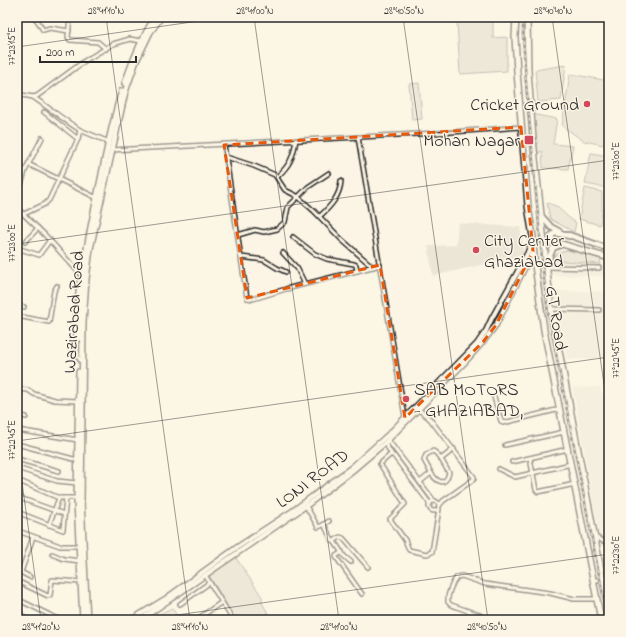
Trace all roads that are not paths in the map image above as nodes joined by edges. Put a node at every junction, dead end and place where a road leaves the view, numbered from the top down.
1 (35, 17) edge
2 (70, 17) edge
3 (155, 17) edge
4 (161, 17) edge
5 (516, 17) edge
6 (527, 17) edge
7 (69, 31) junction
8 (141, 41) junction
9 (106, 49) junction
10 (509, 52) dead end
11 (516, 54) junction
12 (17, 94) edge
13 (33, 97) junction
14 (44, 112) dead end
15 (56, 113) junction
16 (50, 118) junction
17 (521, 127) junction
18 (80, 130) junction
19 (358, 137) junction
20 (42, 138) dead end
21 (78, 139) junction
22 (296, 140) junction
23 (111, 143) junction
24 (224, 145) junction
25 (110, 150) junction
26 (226, 157) junction
27 (28, 164) junction
28 (328, 173) dead end
29 (277, 177) junction
30 (59, 179) junction
31 (341, 181) dead end
32 (17, 191) edge
33 (299, 197) junction
34 (97, 198) junction
35 (17, 208) edge
36 (24, 214) junction
37 (541, 215) junction
38 (320, 216) junction
39 (38, 228) junction
40 (238, 235) junction
41 (570, 236) junction
42 (293, 237) dead end
43 (533, 237) junction
44 (50, 240) junction
45 (25, 242) dead end
46 (592, 243) junction
47 (562, 244) junction
48 (18, 248) edge
49 (609, 249) edge
50 (534, 251) junction
51 (589, 252) junction
52 (283, 253) dead end
53 (17, 254) edge
54 (241, 257) junction
55 (609, 258) edge
56 (380, 265) junction
57 (373, 267) junction
58 (546, 267) junction
59 (600, 268) dead end
60 (357, 271) junction
61 (286, 272) dead end
62 (84, 276) junction
63 (305, 284) junction
64 (57, 286) dead end
65 (17, 306) edge
66 (24, 307) dead end
67 (551, 309) junction
68 (599, 310) dead end
69 (17, 316) edge
70 (488, 332) junction
71 (450, 375) junction
72 (17, 389) edge
73 (494, 397) dead end
74 (78, 401) junction
75 (418, 409) junction
76 (560, 409) junction
77 (17, 415) edge
78 (26, 417) dead end
79 (406, 419) junction
80 (17, 430) edge
81 (564, 432) junction
82 (78, 440) junction
83 (386, 442) junction
84 (17, 444) edge
85 (505, 446) dead end
86 (393, 448) junction
87 (454, 449) junction
88 (568, 449) junction
89 (393, 454) junction
90 (530, 458) junction
91 (17, 459) edge
92 (442, 459) junction
93 (77, 460) junction
94 (512, 462) dead end
95 (571, 464) junction
96 (17, 468) edge
97 (499, 469) dead end
98 (59, 471) dead end
99 (431, 473) junction
100 (533, 474) junction
101 (17, 480) edge
102 (420, 482) junction
103 (77, 483) junction
104 (575, 484) junction
105 (17, 497) edge
106 (59, 498) junction
107 (66, 498) junction
108 (79, 498) junction
109 (434, 501) junction
110 (430, 504) junction
111 (306, 506) junction
112 (439, 507) junction
113 (54, 511) junction
114 (17, 512) edge
115 (64, 514) junction
116 (329, 521) dead end
117 (324, 524) junction
118 (49, 525) junction
119 (18, 531) dead end
120 (33, 537) junction
121 (595, 537) junction
122 (334, 541) junction
123 (609, 544) edge
124 (81, 546) junction
125 (342, 552) junction
126 (52, 554) dead end
127 (80, 561) junction
128 (352, 562) dead end
129 (368, 567) dead end
130 (19, 571) edge
131 (205, 575) junction
132 (30, 577) dead end
133 (609, 577) edge
134 (603, 579) junction
135 (593, 581) junction
136 (81, 582) junction
137 (21, 583) dead end
138 (209, 583) junction
139 (362, 594) dead end
140 (596, 599) junction
141 (17, 600) edge
142 (222, 602) junction
143 (161, 603) junction
144 (180, 604) dead end
145 (17, 611) edge
146 (609, 612) edge
147 (26, 620) edge
148 (60, 620) edge
149 (83, 620) edge
150 (87, 620) edge
151 (131, 620) edge
152 (140, 620) edge
153 (196, 620) edge
154 (233, 620) edge
155 (485, 620) edge
156 (601, 620) edge

1 - 7 street
2 - 7 street
3 - 8 highway, Wazirabad Road
4 - 23 highway, Wazirabad Road
5 - 11 highway, GT Road
6 - 37 highway, GT Road
7 - 9 street
8 - 9 street
8 - 23 highway, Wazirabad Road
9 - 13 street
10 - 11 highway
11 - 17 highway, GT Road
12 - 13 street
13 - 15 street
14 - 16 street
15 - 16 street
15 - 18 street
16 - 21 street
17 - 19 street
17 - 43 highway, GT Road
18 - 21 street
18 - 23 street
19 - 22 street
19 - 56 street
20 - 27 street
21 - 30 street
22 - 24 street
22 - 29 street
23 - 25 highway, Wazirabad Road
24 - 25 street
24 - 26 street
25 - 34 highway, Wazirabad Road
25 - 62 highway, Wazirabad Road
26 - 29 street
26 - 40 street
27 - 30 street
27 - 32 street
28 - 33 street
29 - 33 street
30 - 34 street
30 - 36 street
31 - 38 street
33 - 38 street
33 - 40 street
34 - 62 highway, Wazirabad Road
35 - 36 street
36 - 39 street
37 - 41 main road
37 - 58 highway, GT Road
38 - 57 street
39 - 44 street
39 - 45 street
40 - 54 street
41 - 46 main road
41 - 47 main road
42 - 60 street
43 - 50 highway, GT Road
43 - 70 street
44 - 48 street
44 - 62 street
46 - 49 main road
46 - 51 main road
47 - 51 main road
47 - 58 main road
48 - 53 street
50 - 70 street
50 - 76 highway, GT Road
51 - 55 main road
52 - 63 street
54 - 61 street
54 - 63 street
56 - 57 street
56 - 79 street
57 - 60 street
58 - 59 street
58 - 67 highway, GT Road
60 - 63 street
62 - 74 highway, Wazirabad Road
62 - 108 highway, Wazirabad Road
64 - 69 street
65 - 66 street
67 - 68 street
67 - 121 highway, GT Road
70 - 71 street, LONI ROAD
71 - 75 street, LONI ROAD
71 - 79 street, LONI ROAD
72 - 74 street
73 - 76 street
74 - 82 highway, Wazirabad Road
75 - 79 street, LONI ROAD
75 - 87 street
76 - 81 highway, GT Road
77 - 78 street
79 - 83 street, LONI ROAD
79 - 143 street, LONI ROAD
80 - 82 street
81 - 85 street
81 - 88 highway, GT Road
82 - 93 highway, Wazirabad Road
83 - 86 street
83 - 89 street
83 - 111 street, LONI ROAD
84 - 93 street
86 - 89 street
86 - 89 street
87 - 92 street
87 - 112 street
88 - 90 street
88 - 95 highway, GT Road
89 - 102 street
89 - 110 street
89 - 112 street
90 - 94 street
90 - 100 street
91 - 98 street
92 - 99 street
92 - 99 street
93 - 103 highway, Wazirabad Road
95 - 100 street
95 - 104 highway, GT Road
96 - 103 street
97 - 100 street
99 - 102 street
100 - 104 street
101 - 106 street
102 - 109 street
103 - 108 highway, Wazirabad Road
104 - 135 highway, GT Road
105 - 113 street
106 - 107 street
106 - 113 street
107 - 108 street
107 - 115 street
108 - 124 highway, Wazirabad Road
109 - 110 street
109 - 112 street
110 - 112 street
111 - 117 street
111 - 131 street, LONI ROAD
113 - 115 street
113 - 118 street
114 - 118 street
115 - 118 street
116 - 117 street
117 - 122 street
119 - 120 street
120 - 124 street
120 - 130 street
121 - 123 street
121 - 134 highway, GT Road
122 - 125 street
122 - 129 street
124 - 127 highway, Wazirabad Road
124 - 150 highway, Wazirabad Road
125 - 128 street
125 - 139 street
126 - 127 street
127 - 136 highway, Wazirabad Road
130 - 132 street
131 - 138 street
131 - 143 street, LONI ROAD
133 - 134 street
134 - 135 street
134 - 146 highway, GT Road
135 - 140 highway, GT Road
136 - 137 street
136 - 149 highway, Wazirabad Road
138 - 142 street
138 - 144 street
140 - 155 street
140 - 156 highway, GT Road
141 - 148 street
142 - 153 street
142 - 154 street
143 - 151 street, LONI ROAD
143 - 152 street, LONI ROAD
145 - 147 street

